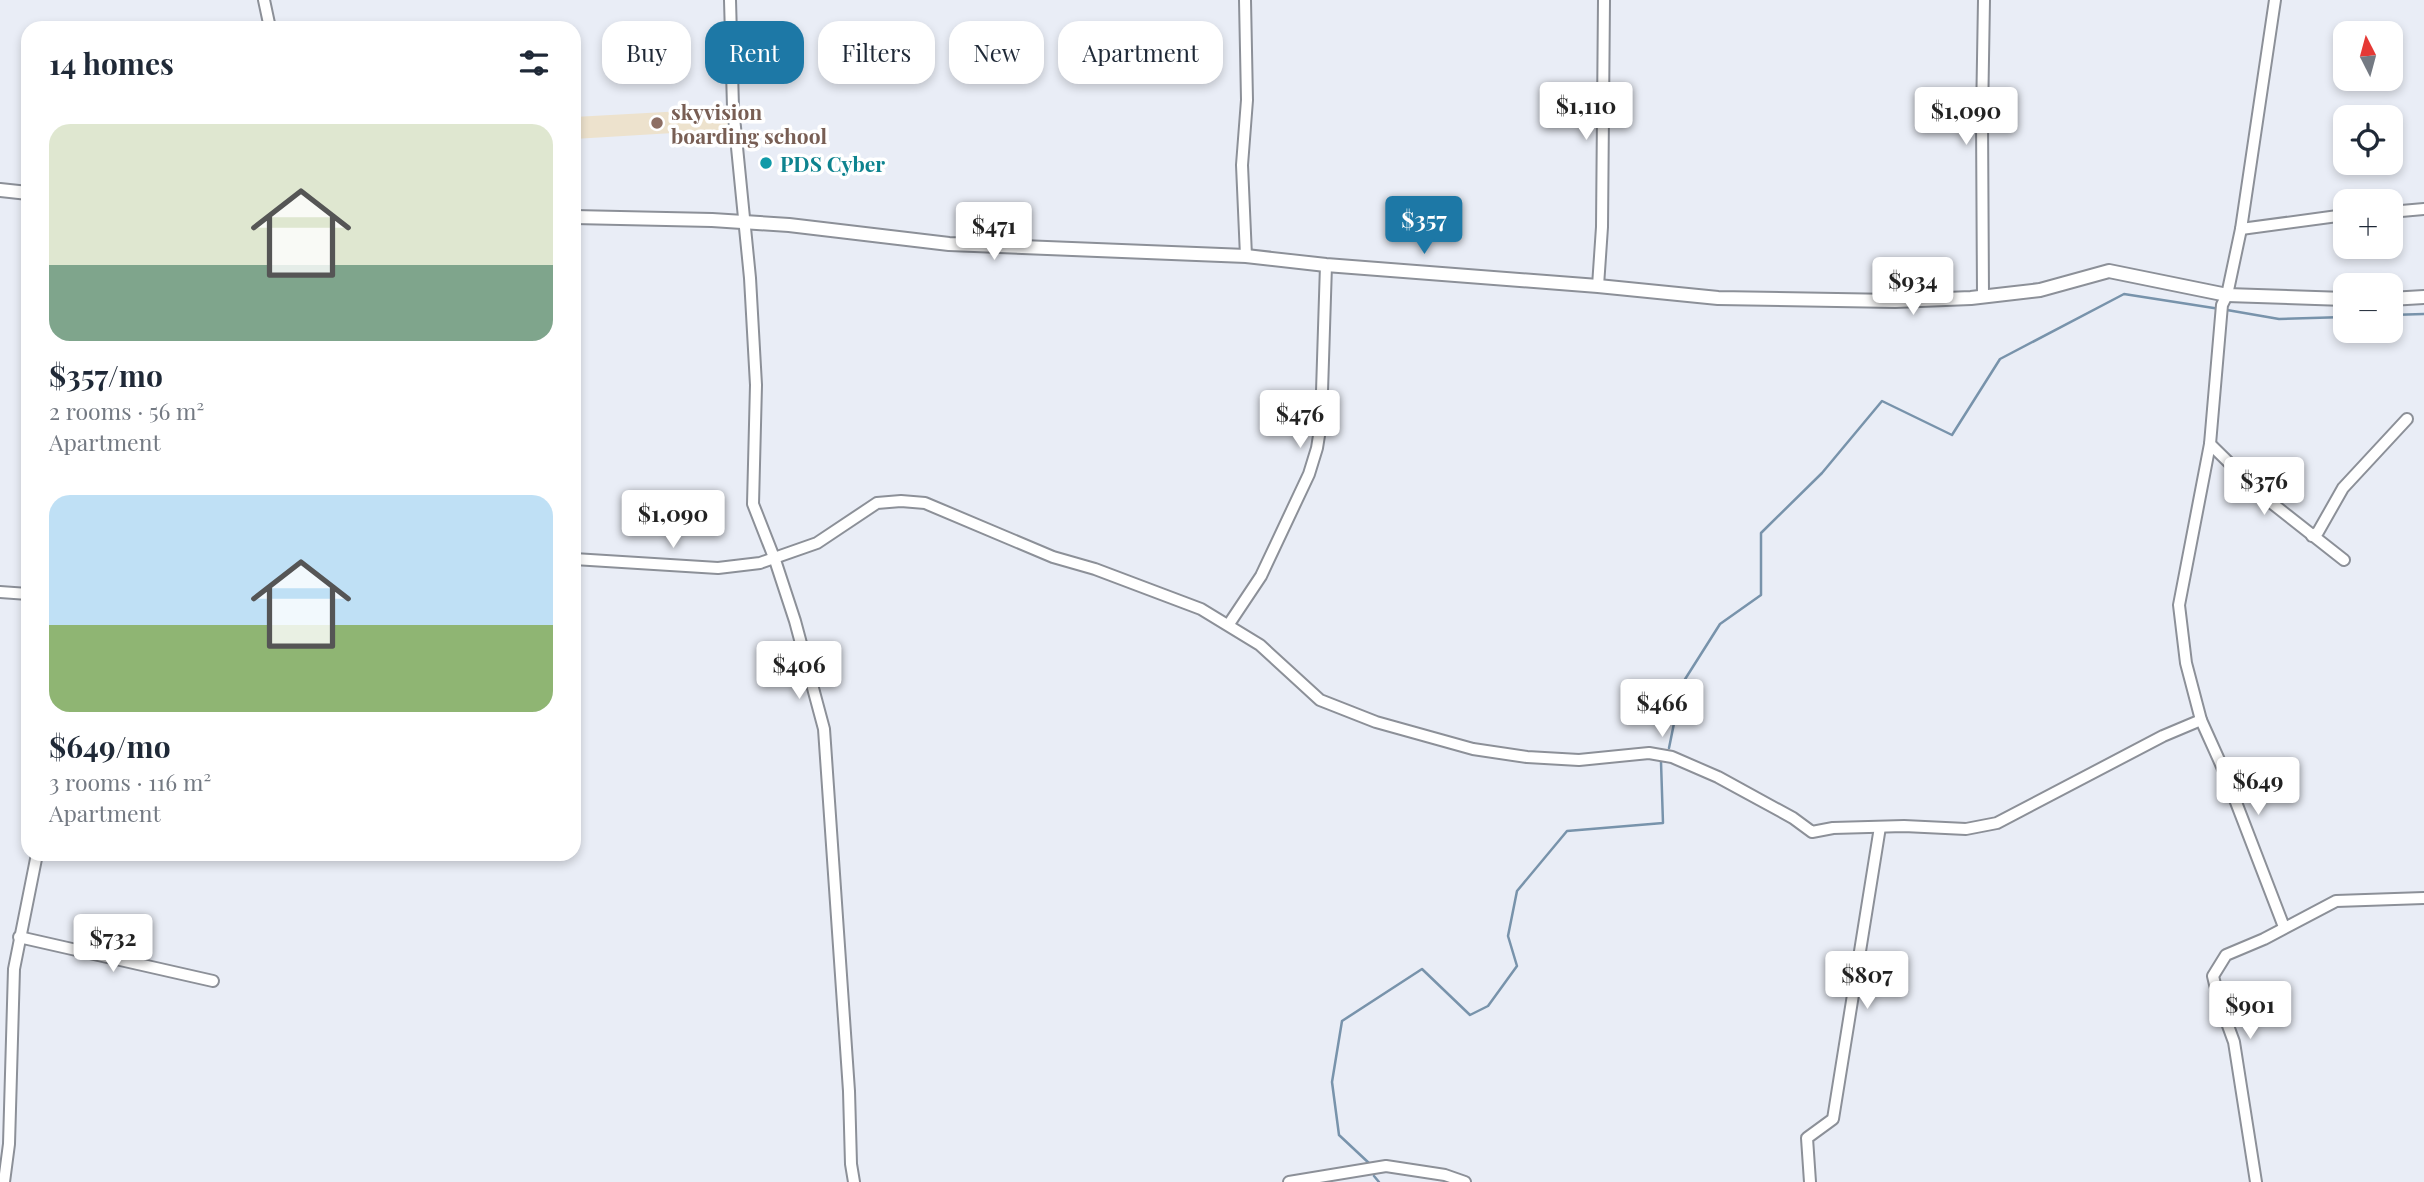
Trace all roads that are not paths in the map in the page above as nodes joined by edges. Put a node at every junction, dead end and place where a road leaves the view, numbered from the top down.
1 (264, 0) edge
2 (730, 0) edge
3 (1245, 0) edge
4 (1604, 0) edge
5 (1984, 0) edge
6 (2275, 0) edge
7 (268, 21) edge
8 (0, 190) edge
9 (21, 192) edge
10 (2424, 209) edge
11 (2403, 211) edge
12 (581, 217) edge
13 (2333, 217) edge
14 (744, 223) junction
15 (2241, 229) junction
16 (1247, 256) junction
17 (1326, 265) junction
18 (1598, 286) junction
19 (1983, 295) junction
20 (2227, 295) junction
21 (2424, 296) edge
22 (2403, 298) edge
23 (2333, 299) edge
24 (2407, 419) dead end
25 (2210, 444) junction
26 (2312, 536) junction
27 (581, 559) edge
28 (775, 560) junction
29 (2344, 560) dead end
30 (0, 592) edge
31 (21, 594) edge
32 (1229, 624) junction
33 (2201, 720) junction
34 (1880, 827) junction
35 (35, 861) edge
36 (2424, 898) edge
37 (2284, 927) junction
38 (19, 937) junction
39 (213, 981) dead end
40 (4, 1182) edge
41 (854, 1182) edge
42 (1289, 1182) edge
43 (1465, 1182) edge
44 (1810, 1182) edge
45 (2256, 1182) edge

1 - 7 street
2 - 14 street
3 - 16 street
4 - 18 street
5 - 19 street
6 - 15 street
8 - 9 street
10 - 11 street
12 - 14 street
13 - 15 street
14 - 16 street
14 - 28 street
15 - 20 street
16 - 17 street
17 - 18 street
17 - 32 street
18 - 19 street
19 - 20 street
20 - 23 street
20 - 25 street
21 - 22 street
24 - 26 street
25 - 26 street
25 - 33 street
26 - 29 street
27 - 28 street
28 - 32 street
28 - 41 street
30 - 31 street
32 - 34 street
33 - 34 street
33 - 37 street
34 - 44 street
35 - 38 street
36 - 37 street
37 - 45 street
38 - 39 street
38 - 40 street
42 - 43 street

